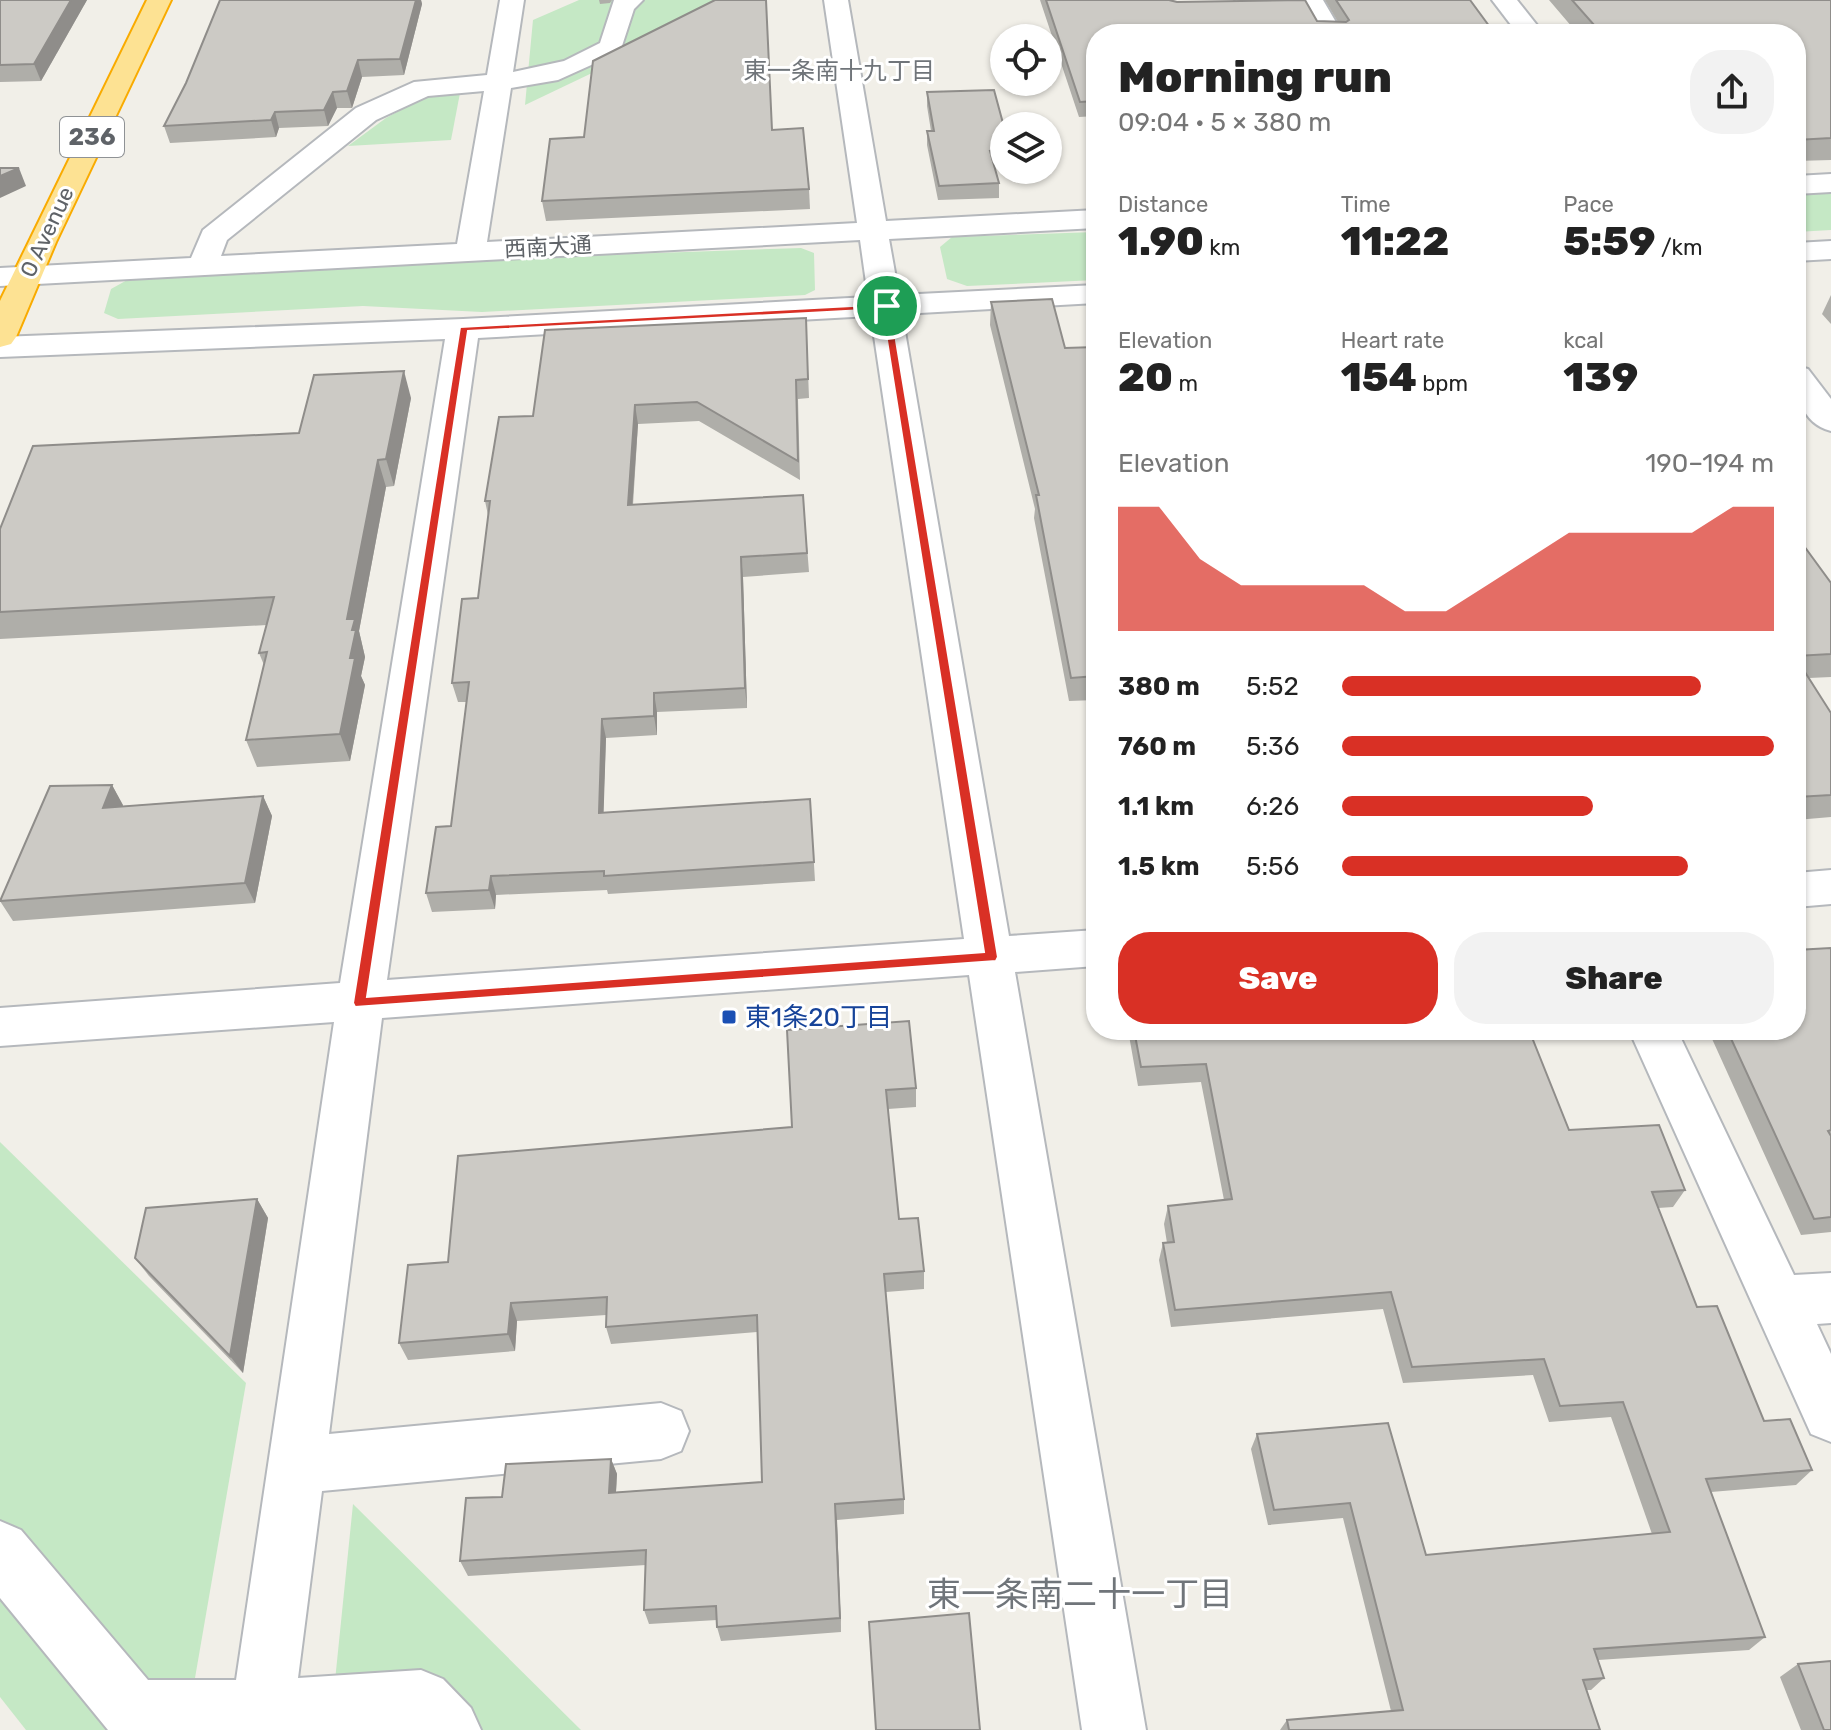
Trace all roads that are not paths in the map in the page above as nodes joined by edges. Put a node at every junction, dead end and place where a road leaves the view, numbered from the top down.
1 (159, 0) edge
2 (512, 0) edge
3 (631, 0) edge
4 (836, 0) edge
5 (1504, 0) edge
6 (1220, 5) edge
7 (1324, 24) edge
8 (1523, 24) edge
9 (499, 82) junction
10 (1831, 183) edge
11 (1806, 184) edge
12 (1086, 220) edge
13 (873, 231) junction
14 (471, 250) junction
15 (1831, 250) edge
16 (1806, 251) edge
17 (203, 265) junction
18 (13, 276) edge
19 (1086, 295) edge
20 (887, 306) junction
21 (463, 329) junction
22 (0, 337) edge
23 (0, 347) edge
24 (1806, 389) edge
25 (1831, 421) edge
26 (1831, 887) edge
27 (1806, 889) edge
28 (1086, 949) edge
29 (991, 957) junction
30 (360, 1003) junction
31 (0, 1027) edge
32 (1658, 1040) edge
33 (1831, 1298) edge
34 (1778, 1301) junction
35 (1831, 1415) edge
36 (661, 1431) dead end
37 (297, 1465) junction
38 (0, 1551) edge
39 (262, 1721) edge
40 (449, 1730) edge
41 (1114, 1730) edge

1 - 18 highway, O Avenue / 236
2 - 9 street
3 - 9 street
4 - 13 street
5 - 8 street
6 - 7 street
9 - 14 street
9 - 17 street
10 - 11 street
12 - 13 street, 西南大通
13 - 14 street, 西南大通
13 - 20 street
14 - 17 street, 西南大通
15 - 16 street
17 - 18 street, 西南大通
18 - 22 highway, O Avenue / 236
19 - 20 street
20 - 21 street
20 - 29 street
21 - 23 street
21 - 30 street
24 - 25 street
26 - 27 street
28 - 29 street
29 - 30 street
29 - 41 street
30 - 31 street
30 - 37 street
32 - 34 street
33 - 34 street
34 - 35 street
36 - 37 street
37 - 39 street
38 - 39 street
39 - 40 street

